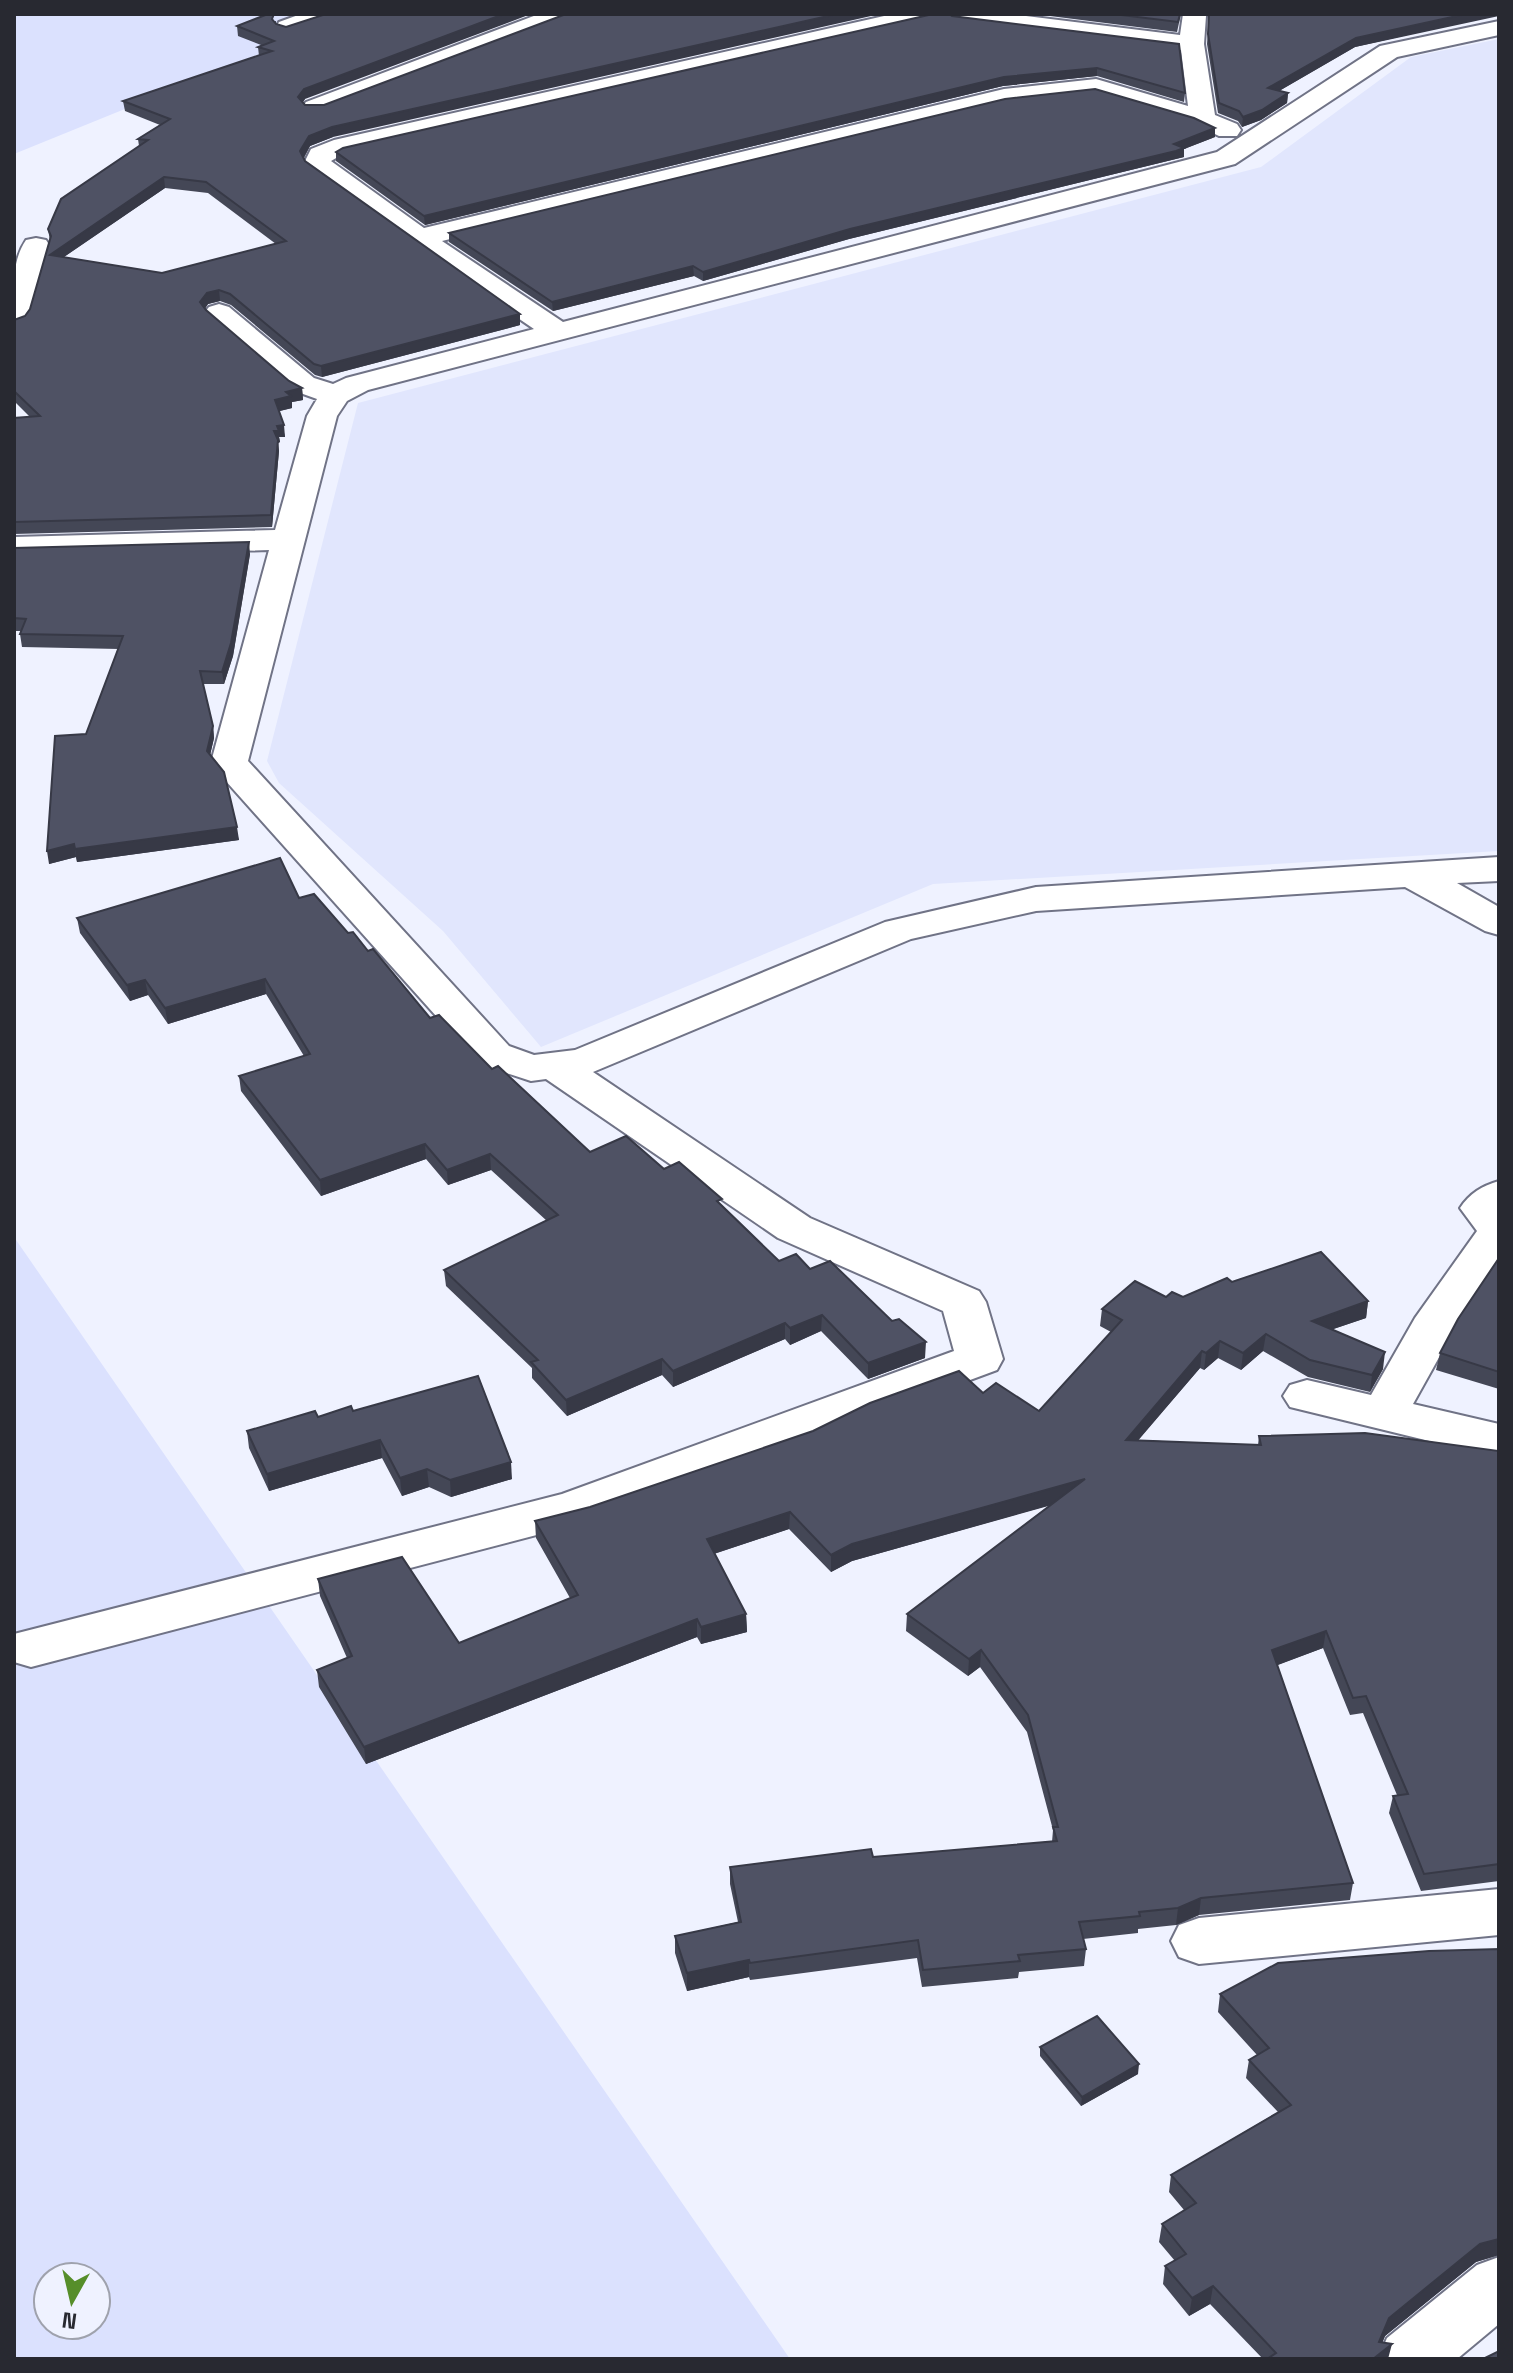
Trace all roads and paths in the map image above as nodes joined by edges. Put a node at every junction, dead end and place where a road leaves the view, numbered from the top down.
1 (324, 14) edge
2 (561, 14) edge
3 (925, 14) edge
4 (1195, 14) edge
5 (965, 15) edge
6 (288, 27) edge
7 (1499, 28) edge
8 (1192, 44) junction
9 (315, 107) edge
10 (1203, 119) junction
11 (1255, 142) junction
12 (419, 238) junction
13 (36, 246) dead end
14 (219, 313) dead end
15 (14, 319) edge
16 (560, 333) junction
17 (335, 395) junction
18 (289, 540) junction
19 (14, 547) edge
20 (1499, 869) edge
21 (1413, 875) junction
22 (1499, 923) edge
23 (554, 1065) junction
24 (1495, 1216) edge
25 (1307, 1396) dead end
26 (1384, 1414) junction
27 (1499, 1441) edge
28 (31, 1648) dead end
29 (1499, 1912) edge
30 (1199, 1941) dead end
31 (1499, 2285) edge
32 (1410, 2359) edge

1 - 6 street
2 - 9 street
3 - 12 street
4 - 8 street
5 - 8 street
7 - 11 street
8 - 10 street
10 - 11 street
10 - 12 street
11 - 16 street
12 - 16 street
13 - 15 street
14 - 17 street
16 - 17 street
17 - 18 street
18 - 19 street
18 - 23 street
20 - 21 street
21 - 22 street
21 - 23 street
23 - 28 street
24 - 26 street
25 - 26 street
26 - 27 street
29 - 30 street
31 - 32 street

